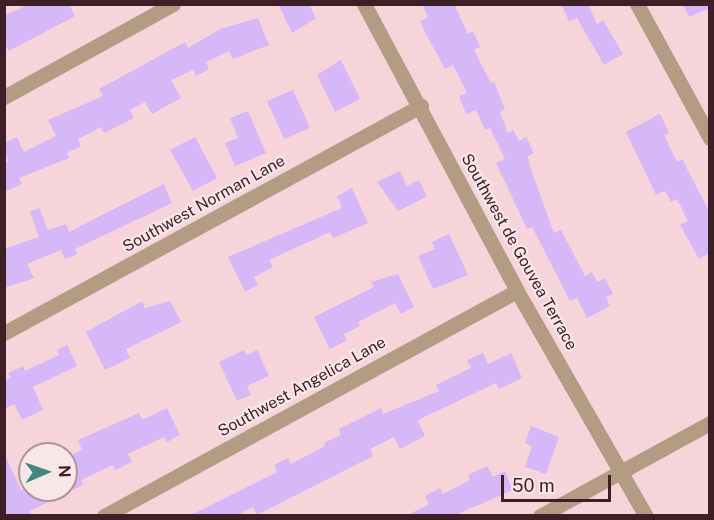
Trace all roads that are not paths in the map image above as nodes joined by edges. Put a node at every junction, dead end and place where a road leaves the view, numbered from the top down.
1 (173, 4) edge
2 (364, 4) edge
3 (637, 4) edge
4 (4, 97) edge
5 (421, 106) junction
6 (710, 138) edge
7 (518, 291) junction
8 (4, 333) edge
9 (710, 423) edge
10 (621, 470) junction
11 (104, 516) edge
12 (540, 516) edge
13 (645, 516) edge

1 - 4 street
2 - 5 street, Southwest de Gouvea Terrace
3 - 6 street
5 - 7 street, Southwest de Gouvea Terrace
5 - 8 street, Southwest Norman Lane
7 - 10 street, Southwest de Gouvea Terrace
7 - 11 street, Southwest Angelica Lane
9 - 10 street
10 - 12 street
10 - 13 street, Southwest de Gouvea Terrace

